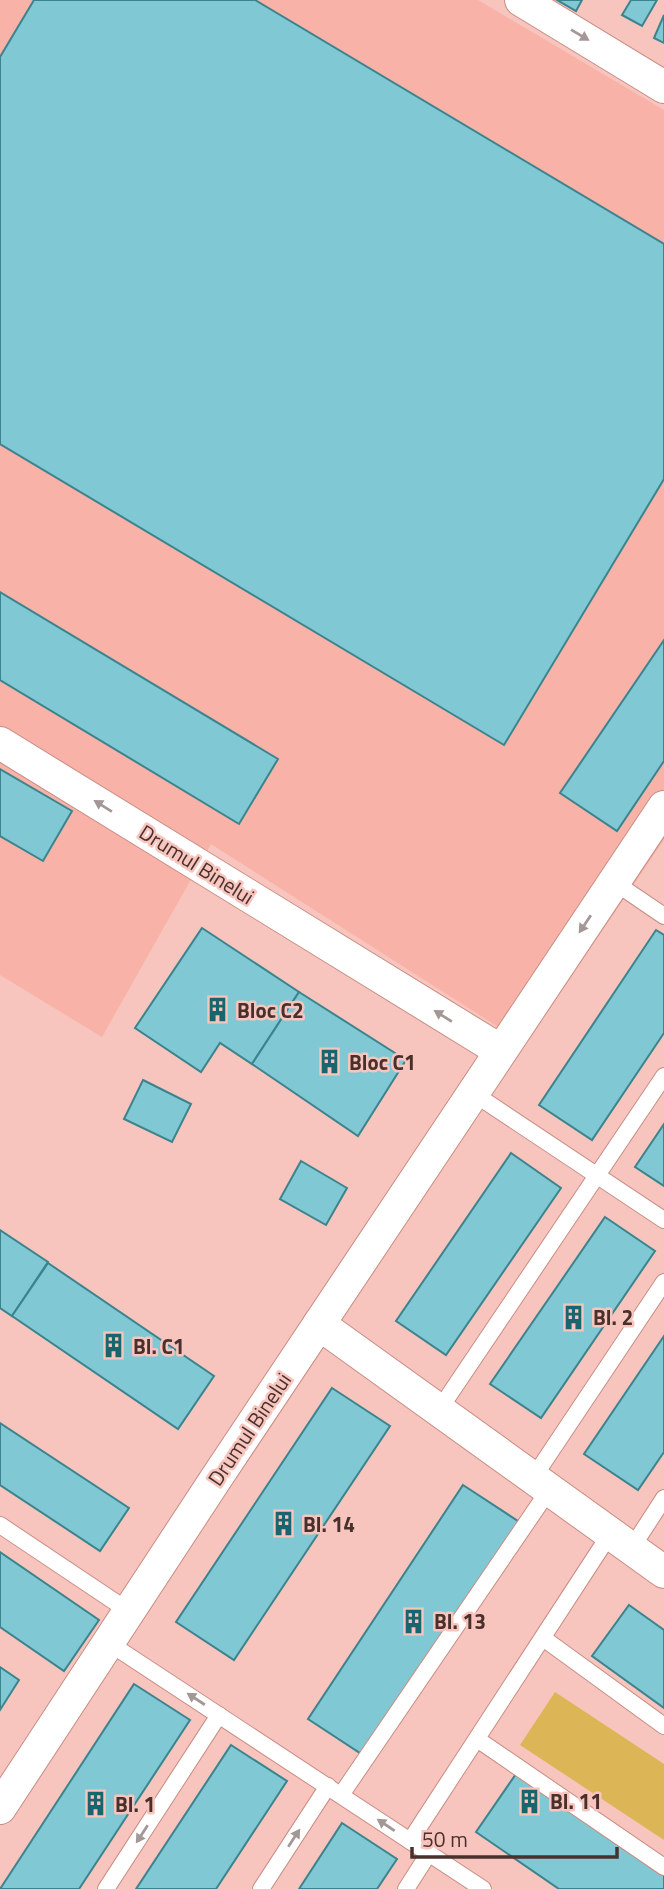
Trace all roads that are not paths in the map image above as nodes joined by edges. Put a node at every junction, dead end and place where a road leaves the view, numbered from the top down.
1 (521, 0) edge
2 (664, 87) edge
3 (0, 743) edge
4 (664, 807) edge
5 (614, 881) junction
6 (664, 916) edge
7 (501, 1051) junction
8 (664, 1076) edge
9 (473, 1093) junction
10 (597, 1176) junction
11 (664, 1220) edge
12 (664, 1282) edge
13 (319, 1324) junction
14 (439, 1410) junction
15 (541, 1484) junction
16 (664, 1498) edge
17 (0, 1525) edge
18 (620, 1541) junction
19 (664, 1573) edge
20 (130, 1612) junction
21 (543, 1637) junction
22 (109, 1643) junction
23 (219, 1715) junction
24 (664, 1726) edge
25 (477, 1739) junction
26 (334, 1791) junction
27 (0, 1808) edge
28 (410, 1841) junction
29 (429, 1853) junction
30 (664, 1867) edge
31 (106, 1889) edge
32 (261, 1889) edge
33 (406, 1889) edge
34 (484, 1889) edge

1 -> 2 street
7 -> 3 street, Drumul Binelui
4 - 5 street, Drumul Binelui
5 - 6 lane
5 -> 7 street, Drumul Binelui
7 - 9 street, Drumul Binelui
8 - 10 lane
9 - 10 lane
9 - 13 street, Drumul Binelui
10 - 11 lane
10 - 14 lane
12 - 15 lane
13 - 14 street
13 - 20 street, Drumul Binelui
14 - 15 street
15 - 18 street
15 - 26 lane
16 - 18 lane
17 - 20 lane
18 - 19 street
18 - 21 lane
20 - 22 street, Drumul Binelui
21 - 24 lane
21 - 25 lane
23 -> 22 lane
22 - 27 street, Drumul Binelui
23 - 26 lane
23 -> 31 lane
25 - 28 lane
25 - 30 lane
28 -> 26 lane
32 -> 26 lane
28 - 29 lane
29 - 33 lane
29 - 34 lane

